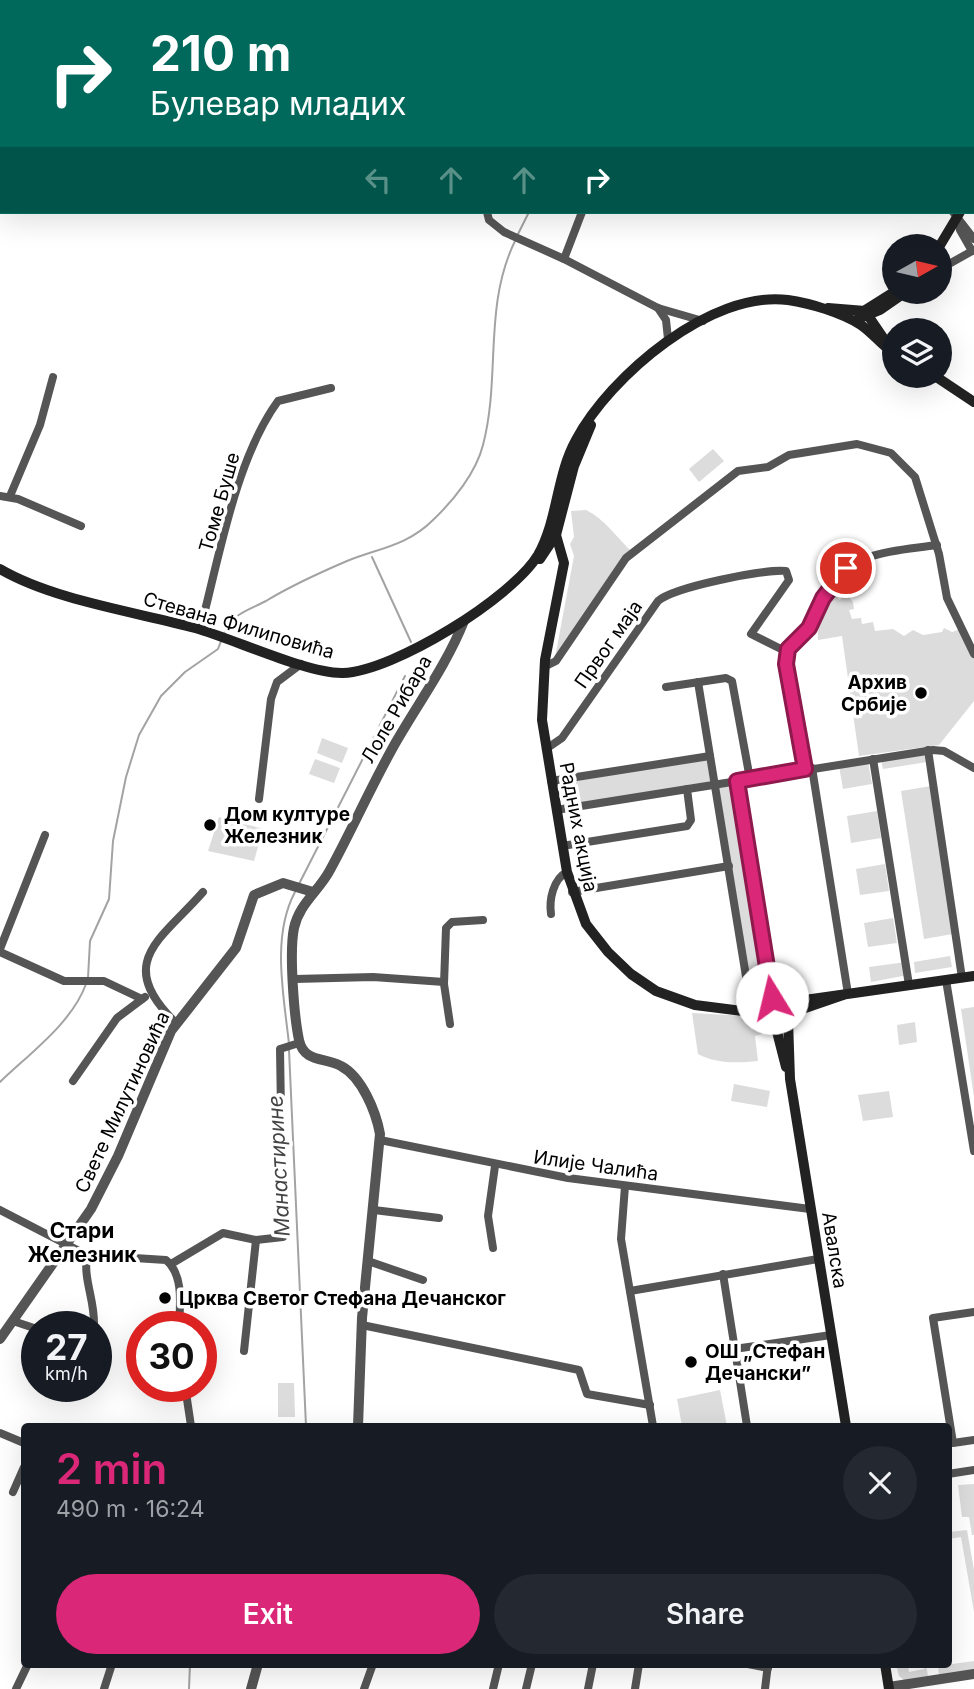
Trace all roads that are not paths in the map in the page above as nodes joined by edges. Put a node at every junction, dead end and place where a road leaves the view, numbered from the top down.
1 (488, 214) edge
2 (581, 214) edge
3 (957, 214) edge
4 (946, 234) edge
5 (974, 239) edge
6 (973, 250) edge
7 (564, 259) junction
8 (952, 262) edge
9 (882, 301) edge
10 (884, 304) edge
11 (811, 306) junction
12 (658, 308) junction
13 (860, 317) junction
14 (703, 321) junction
15 (882, 337) edge
16 (668, 339) junction
17 (52, 377) dead end
18 (952, 387) edge
19 (331, 388) dead end
20 (974, 402) edge
21 (0, 496) edge
22 (10, 496) junction
23 (81, 526) dead end
24 (937, 545) junction
25 (547, 549) junction
26 (0, 569) edge
27 (464, 621) junction
28 (205, 631) junction
29 (787, 652) junction
30 (974, 652) edge
31 (301, 664) junction
32 (544, 667) junction
33 (698, 682) junction
34 (666, 687) dead end
35 (546, 749) junction
36 (928, 750) junction
37 (710, 755) junction
38 (873, 759) junction
39 (974, 768) edge
40 (808, 769) junction
41 (750, 779) junction
42 (551, 781) junction
43 (737, 781) junction
44 (715, 785) junction
45 (687, 789) junction
46 (259, 799) dead end
47 (556, 810) junction
48 (44, 835) dead end
49 (562, 846) junction
50 (729, 866) junction
51 (567, 872) junction
52 (303, 888) junction
53 (203, 892) dead end
54 (572, 892) junction
55 (551, 914) dead end
56 (483, 920) dead end
57 (0, 951) edge
58 (968, 977) edge
59 (295, 979) junction
60 (946, 980) junction
61 (444, 982) junction
62 (909, 985) junction
63 (151, 994) junction
64 (846, 995) junction
65 (142, 999) junction
66 (774, 1003) junction
67 (818, 1006) junction
68 (749, 1008) junction
69 (772, 1015) junction
70 (787, 1015) junction
71 (176, 1023) junction
72 (450, 1024) dead end
73 (297, 1044) junction
74 (789, 1044) junction
75 (790, 1079) junction
76 (73, 1081) dead end
77 (380, 1140) junction
78 (974, 1151) edge
79 (495, 1166) junction
80 (625, 1186) junction
81 (810, 1209) junction
82 (0, 1210) edge
83 (374, 1210) junction
84 (439, 1217) dead end
85 (256, 1240) junction
86 (66, 1245) junction
87 (493, 1248) dead end
88 (87, 1255) junction
89 (818, 1259) junction
90 (368, 1261) junction
91 (170, 1264) junction
92 (723, 1274) junction
93 (423, 1280) dead end
94 (630, 1291) junction
95 (94, 1311) edge
96 (179, 1311) edge
97 (974, 1312) edge
98 (13, 1321) junction
99 (21, 1324) edge
100 (362, 1325) junction
101 (831, 1335) junction
102 (0, 1339) edge
103 (734, 1349) junction
104 (244, 1351) dead end
105 (187, 1402) edge
106 (650, 1405) junction
107 (191, 1423) edge
108 (358, 1423) edge
109 (653, 1423) edge
110 (746, 1423) edge
111 (846, 1423) edge
112 (950, 1423) edge
113 (0, 1433) edge
114 (952, 1437) edge
115 (974, 1440) edge
116 (21, 1442) edge
117 (974, 1469) edge
118 (952, 1473) edge
119 (21, 1474) edge
120 (13, 1492) dead end
121 (26, 1668) edge
122 (111, 1668) edge
123 (257, 1668) edge
124 (372, 1668) edge
125 (498, 1668) edge
126 (531, 1668) edge
127 (592, 1668) edge
128 (638, 1668) edge
129 (768, 1668) edge
130 (886, 1668) edge
131 (974, 1674) edge
132 (889, 1688) edge
133 (16, 1689) edge
134 (104, 1689) edge
135 (251, 1689) edge
136 (364, 1689) edge
137 (494, 1689) edge
138 (526, 1689) edge
139 (588, 1689) edge
140 (635, 1689) edge
141 (765, 1689) edge

1 - 7 street
2 - 7 street
3 - 4 main road
3 - 5 street
3 - 6 street
6 - 8 street
7 - 12 street
9 - 13 main road
10 - 13 main road
11 - 13 main road
11 - 13 main road
11 - 14 main road
12 - 14 street
12 - 16 street
13 - 15 main road
14 - 16 main road
16 - 25 main road
17 - 22 street
18 - 20 main road
19 - 28 street, Томе Буше
21 - 22 street
22 - 23 street
24 - 29 street
24 - 30 street
24 - 32 street
25 - 27 main road, Лоле Рибара
25 - 32 main road, Радних акција
26 - 28 main road, Стевана Филиповића
27 - 31 main road, Стевана Филиповића
27 - 52 street, Лоле Рибара
28 - 31 main road, Стевана Филиповића
29 - 35 street, Првог маја
29 - 40 street
31 - 46 street
32 - 35 main road, Радних акција
33 - 34 street
33 - 37 street
33 - 41 street
35 - 42 main road, Радних акција
36 - 38 street
36 - 39 street
36 - 58 street
37 - 42 street
37 - 44 street
38 - 40 street
38 - 62 street
40 - 41 street
40 - 64 street
41 - 43 street
42 - 47 main road, Радних акција
43 - 44 street
43 - 66 street
44 - 45 street
44 - 50 street
45 - 47 street
45 - 49 street
47 - 49 main road, Радних акција
48 - 57 street
49 - 51 main road, Радних акција
50 - 54 street
50 - 68 street
51 - 54 main road, Радних акција
51 - 55 street
52 - 59 street, Лоле Рибара
52 - 71 street, Свете Милутиновића
53 - 63 street
54 - 68 main road, Радних акција
56 - 61 street
57 - 65 street
58 - 60 main road, Радних акција
59 - 61 street
59 - 73 street, Лоле Рибара
60 - 62 main road, Радних акција
60 - 78 street
61 - 72 street
62 - 64 main road, Радних акција
63 - 65 street
63 - 71 street
64 - 66 main road, Радних акција
64 - 67 main road, Радних акција
65 - 76 street
66 - 68 main road, Радних акција
66 - 69 main road, Авалска
66 - 70 main road
67 - 70 main road, Радних акција
67 - 74 main road
68 - 69 main road, Радних акција
69 - 70 main road, Радних акција
69 - 75 main road, Авалска
70 - 74 main road, Авалска
71 - 86 street, Свете Милутиновића
73 - 77 street
73 - 85 street
74 - 75 main road, Авалска
75 - 81 main road, Авалска
77 - 79 street, Илије Чалића
77 - 83 street
79 - 80 street, Илије Чалића
79 - 87 street
80 - 81 street, Илије Чалића
80 - 94 street
81 - 89 main road, Авалска
82 - 86 street
83 - 84 street
83 - 90 street
85 - 91 street
85 - 104 street
86 - 88 street
86 - 98 street, Свете Милутиновића
88 - 91 street
88 - 95 street
89 - 92 street
89 - 101 main road, Авалска
90 - 93 street
90 - 100 street
91 - 96 street
92 - 94 street
92 - 103 street
94 - 106 street
97 - 112 street
98 - 99 street
98 - 102 street, Свете Милутиновића
100 - 106 street
100 - 108 street
101 - 103 street
101 - 111 main road, Авалска
103 - 110 street
105 - 107 street
106 - 109 street
113 - 116 street
114 - 115 street
117 - 118 street
119 - 120 street
121 - 133 street
122 - 134 street
123 - 135 street
124 - 136 street
125 - 137 street
126 - 138 street
127 - 139 street
128 - 140 street
129 - 141 street
130 - 132 main road
131 - 132 street

